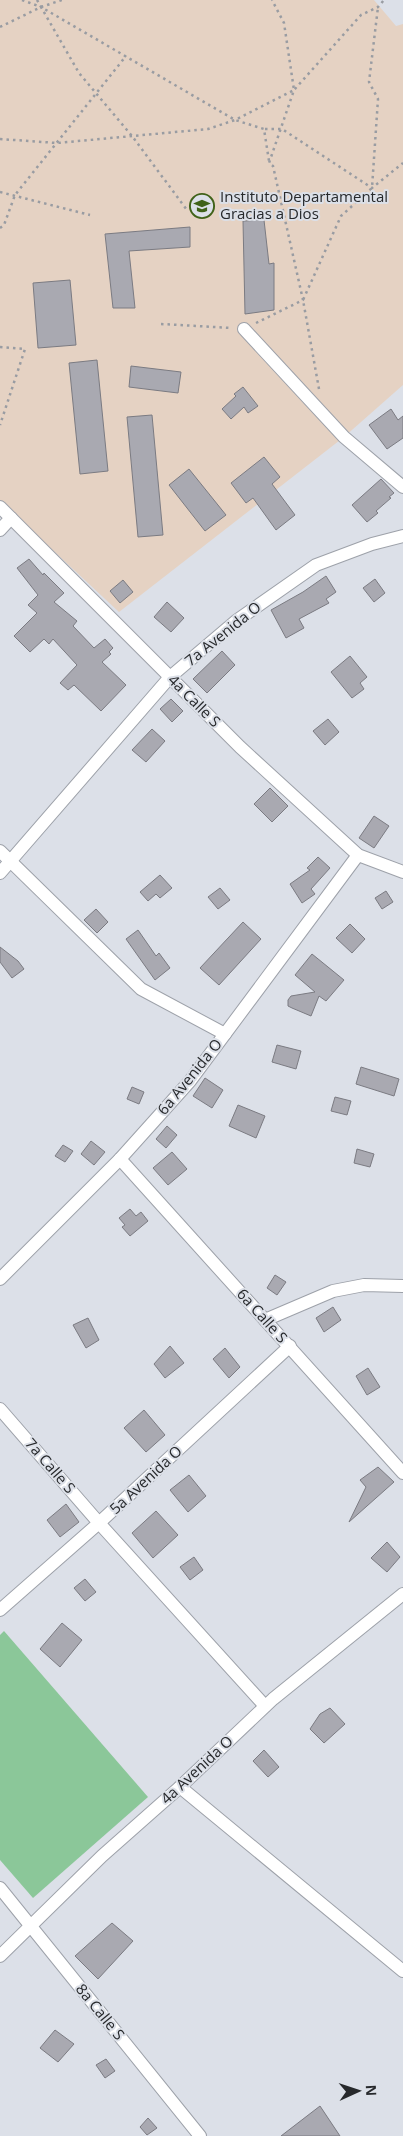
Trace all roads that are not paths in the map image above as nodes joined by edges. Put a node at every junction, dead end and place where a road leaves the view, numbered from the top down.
1 (244, 329) road end
2 (403, 487) edge
3 (0, 507) edge
4 (11, 518) junction
5 (0, 530) edge
6 (403, 536) edge
7 (170, 677) junction
8 (0, 851) edge
9 (358, 854) junction
10 (11, 862) junction
11 (403, 872) edge
12 (0, 873) edge
13 (225, 1034) junction
14 (120, 1159) junction
15 (0, 1279) edge
16 (403, 1286) edge
17 (265, 1320) junction
18 (290, 1346) junction
19 (0, 1409) edge
20 (403, 1473) edge
21 (100, 1523) junction
22 (403, 1594) edge
23 (0, 1610) edge
24 (265, 1706) junction
25 (180, 1787) junction
26 (0, 1888) edge
27 (32, 1926) junction
28 (0, 1956) edge
29 (403, 1971) edge
30 (200, 2136) edge

1 - 2 street
3 - 4 street, 4a Calle S
4 - 5 street
4 - 7 street, 4a Calle S
6 - 7 street, 7a Avenida O
7 - 9 street, 4a Calle S
7 - 10 street, 7a Avenida O
8 - 10 street
9 - 11 street, 4a Calle S
9 - 13 street, 6a Avenida O
10 - 12 street, 7a Avenida O
10 - 13 street
13 - 14 street, 6a Avenida O
14 - 15 street, 6a Avenida O
14 - 17 street, 6a Calle S
16 - 17 street
17 - 18 street, 6a Calle S
18 - 20 street, 6a Calle S
18 - 21 street, 5a Avenida O
19 - 21 street, 7a Calle S
21 - 23 street, 5a Avenida O
21 - 24 street, 7a Calle S
22 - 24 street, 4a Avenida O
24 - 25 street, 4a Avenida O
25 - 27 street, 4a Avenida O
25 - 29 street
26 - 27 street, 8a Calle S
27 - 28 street, 4a Avenida O
27 - 30 street, 8a Calle S

